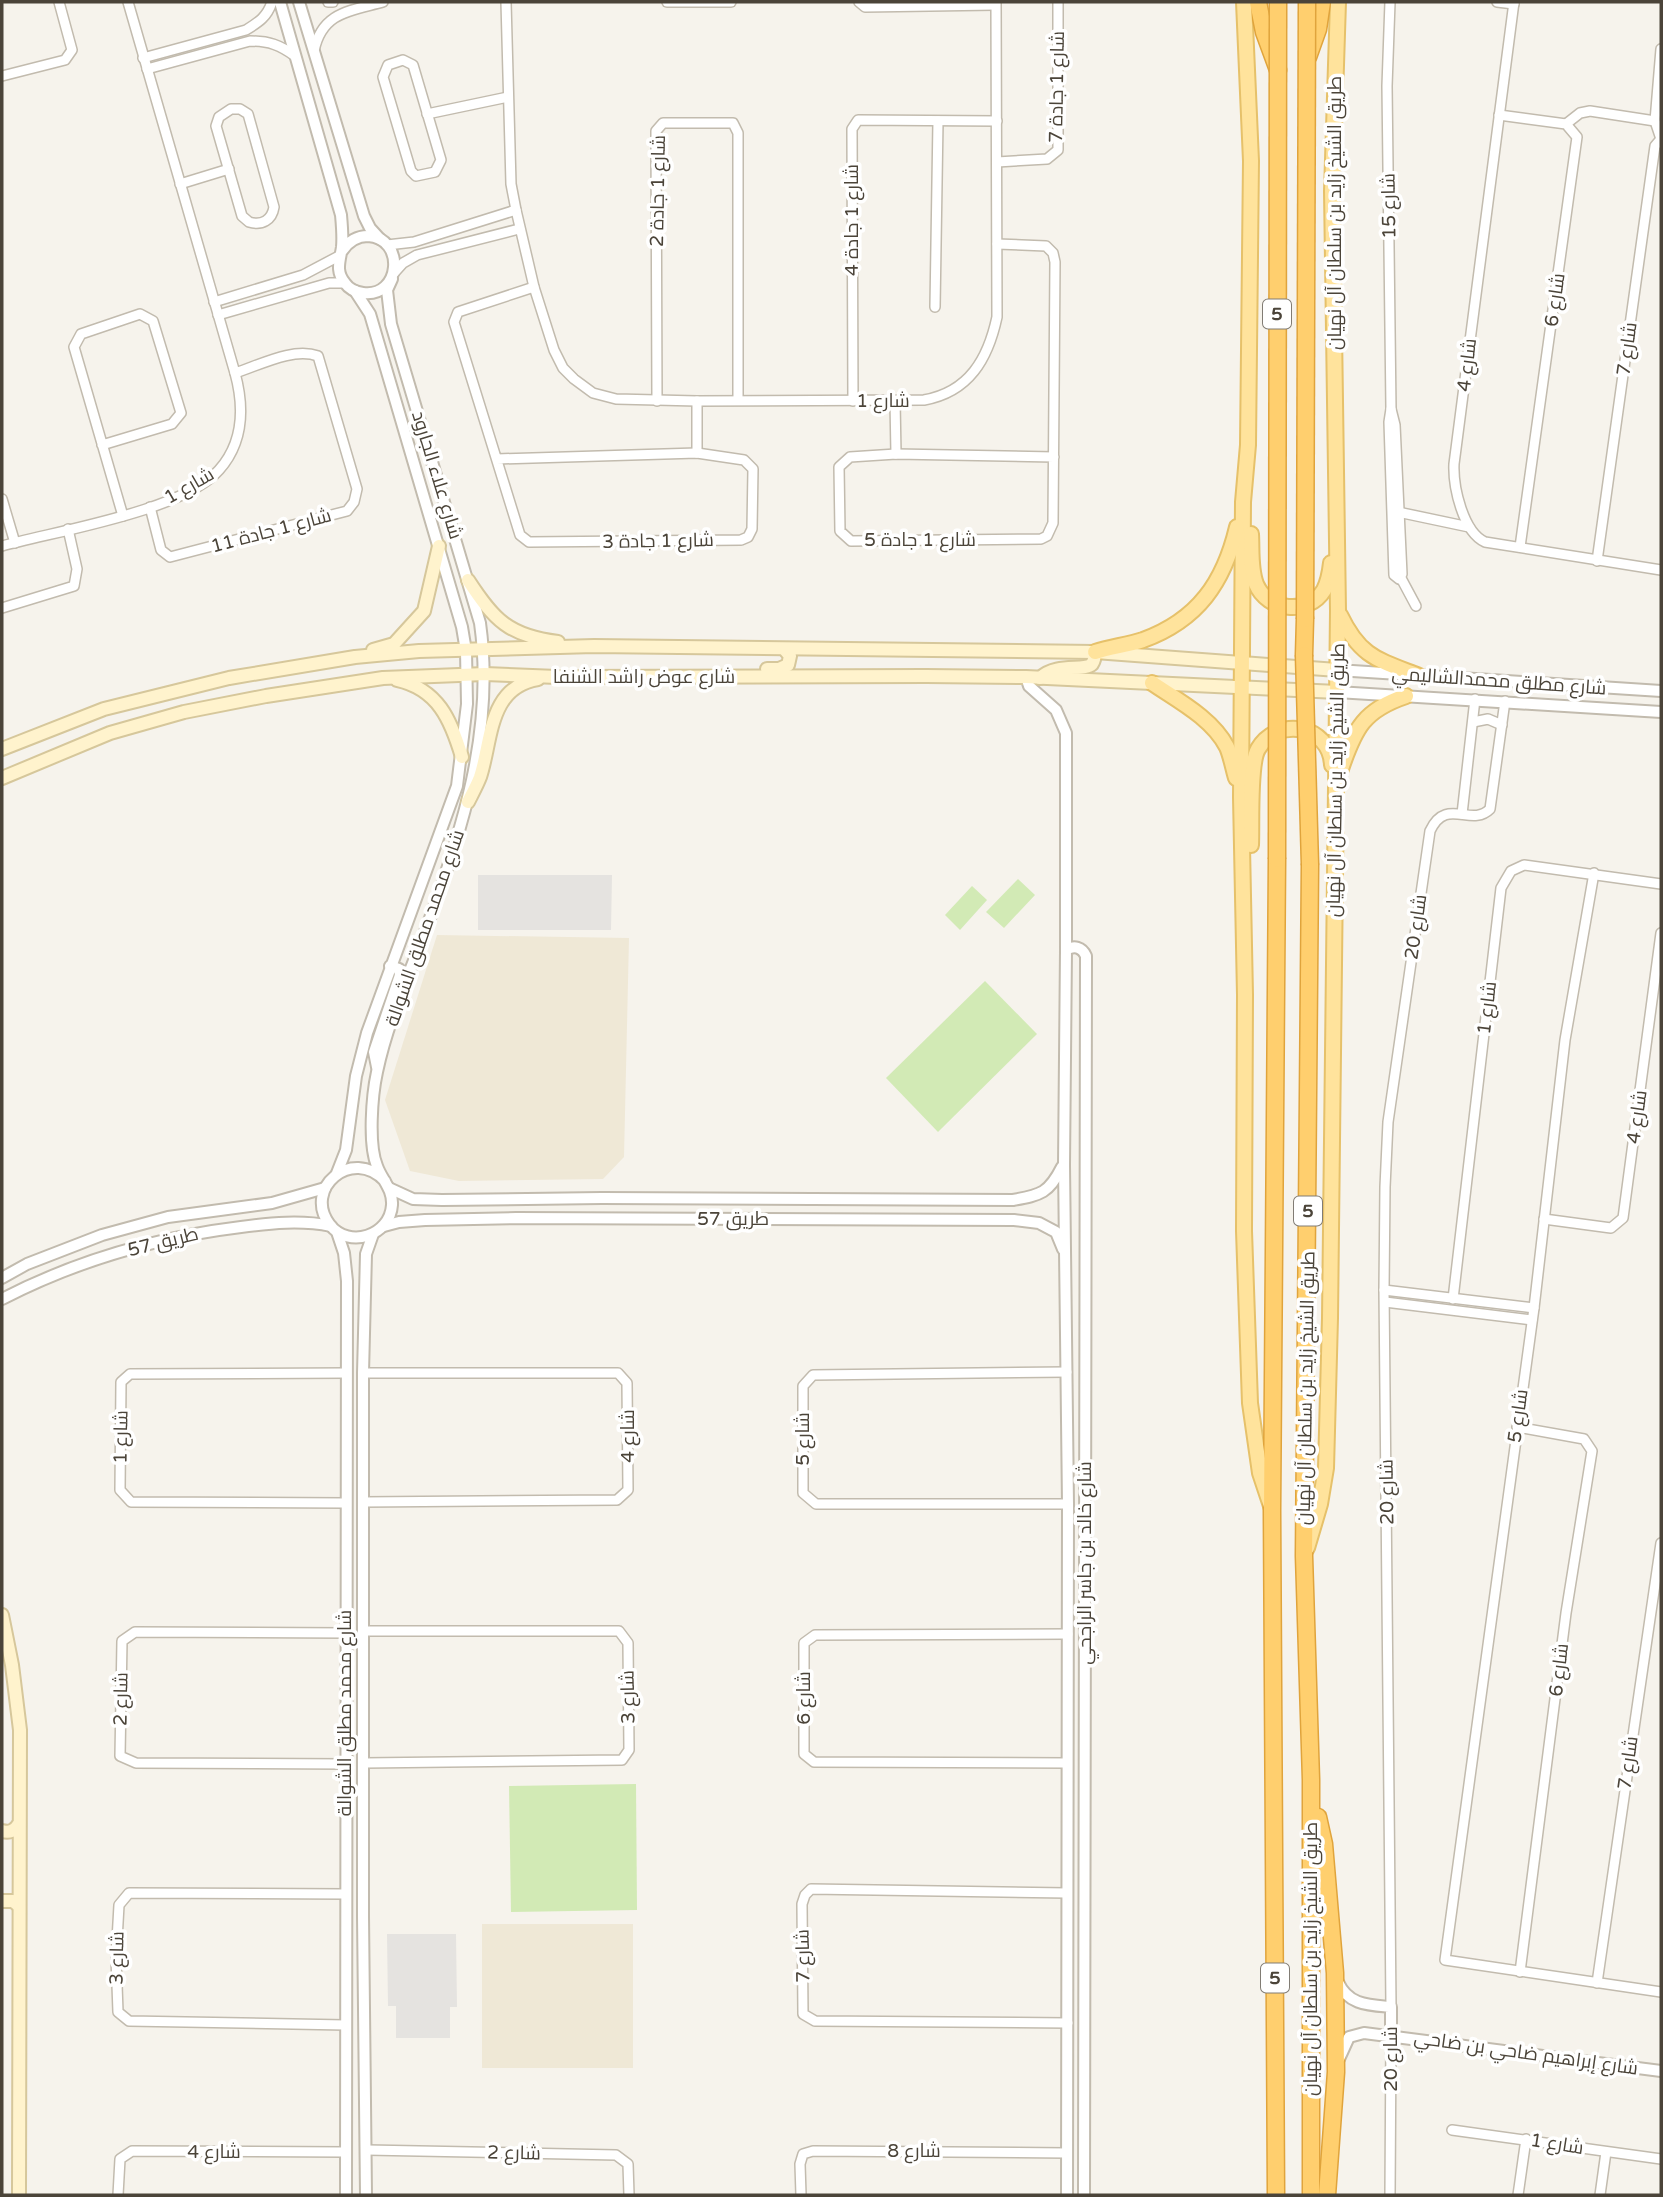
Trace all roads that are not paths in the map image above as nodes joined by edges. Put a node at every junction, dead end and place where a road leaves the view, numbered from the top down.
1 (59, 2) edge
2 (128, 2) edge
3 (272, 2) edge
4 (280, 2) edge
5 (299, 2) edge
6 (383, 2) edge
7 (506, 2) edge
8 (667, 2) edge
9 (731, 2) edge
10 (859, 2) edge
11 (1058, 2) edge
12 (1244, 2) edge
13 (1258, 2) edge
14 (1278, 2) edge
15 (1307, 2) edge
16 (1322, 2) edge
17 (1338, 2) edge
18 (1390, 2) edge
19 (1497, 2) edge
20 (995, 3) edge
21 (1514, 3) edge
22 (938, 4) edge
23 (1661, 49) edge
24 (314, 53) junction
25 (295, 56) junction
26 (1308, 57) junction
27 (143, 58) junction
28 (147, 69) junction
29 (1278, 71) junction
30 (2, 76) edge
31 (508, 97) junction
32 (427, 114) junction
33 (1499, 115) junction
34 (938, 121) junction
35 (997, 121) junction
36 (1655, 121) junction
37 (1566, 124) junction
38 (1661, 139) edge
39 (997, 162) junction
40 (229, 169) junction
41 (180, 184) junction
42 (516, 210) junction
43 (519, 229) junction
44 (385, 243) junction
45 (997, 244) junction
46 (341, 254) junction
47 (393, 276) junction
48 (345, 283) junction
49 (534, 287) junction
50 (355, 291) junction
51 (214, 302) junction
52 (935, 307) dead end
53 (218, 315) junction
54 (236, 373) junction
55 (738, 400) junction
56 (657, 401) junction
57 (697, 401) junction
58 (853, 401) junction
59 (895, 401) junction
60 (1391, 409) junction
61 (1336, 439) junction
62 (103, 445) junction
63 (1248, 445) junction
64 (698, 453) junction
65 (896, 454) junction
66 (1054, 457) junction
67 (497, 459) junction
68 (2, 499) edge
69 (1242, 502) junction
70 (149, 507) junction
71 (1398, 512) junction
72 (123, 516) junction
73 (1469, 527) junction
74 (68, 529) junction
75 (15, 543) junction
76 (2, 546) edge
77 (439, 546) junction
78 (1520, 547) junction
79 (1597, 561) junction
80 (1661, 570) edge
81 (1401, 578) junction
82 (468, 580) junction
83 (1416, 606) dead end
84 (2, 608) edge
85 (1338, 611) junction
86 (594, 646) junction
87 (466, 650) junction
88 (484, 650) junction
89 (785, 650) junction
90 (1095, 652) junction
91 (355, 657) junction
92 (1242, 663) junction
93 (1337, 670) junction
94 (467, 674) junction
95 (485, 674) junction
96 (1419, 676) junction
97 (557, 677) junction
98 (659, 677) junction
99 (1026, 677) junction
100 (383, 678) junction
101 (1041, 678) junction
102 (1152, 683) junction
103 (1241, 688) junction
104 (1608, 688) junction
105 (1661, 691) edge
106 (1337, 692) junction
107 (1406, 696) junction
108 (1475, 699) junction
109 (1505, 701) junction
110 (1605, 707) junction
111 (1661, 712) edge
112 (1473, 722) junction
113 (1502, 725) junction
114 (2, 749) edge
115 (462, 757) junction
116 (2, 778) edge
117 (1337, 780) junction
118 (1241, 797) junction
119 (468, 802) junction
120 (1462, 814) junction
121 (1594, 873) junction
122 (1661, 884) edge
123 (1661, 933) edge
124 (1066, 950) junction
125 (390, 966) junction
126 (1334, 987) junction
127 (1245, 995) junction
128 (377, 1070) junction
129 (1064, 1165) junction
130 (337, 1174) junction
131 (387, 1184) junction
132 (325, 1188) junction
133 (494, 1199) junction
134 (516, 1199) junction
135 (1013, 1200) junction
136 (516, 1218) junction
137 (495, 1219) junction
138 (1544, 1219) junction
139 (1014, 1220) junction
140 (384, 1226) junction
141 (334, 1229) junction
142 (373, 1234) junction
143 (102, 1235) junction
144 (111, 1255) junction
145 (1066, 1256) junction
146 (2, 1278) edge
147 (1384, 1290) junction
148 (2, 1299) edge
149 (1453, 1299) junction
150 (1385, 1302) junction
151 (1534, 1308) junction
152 (1532, 1320) junction
153 (1067, 1372) junction
154 (346, 1373) junction
155 (363, 1373) junction
156 (1517, 1427) junction
157 (364, 1502) junction
158 (345, 1503) junction
159 (1068, 1504) junction
160 (1272, 1510) junction
161 (1661, 1543) edge
162 (1304, 1556) junction
163 (2, 1615) edge
164 (365, 1631) junction
165 (346, 1633) junction
166 (1068, 1634) junction
167 (365, 1673) junction
168 (346, 1674) junction
169 (345, 1707) junction
170 (365, 1709) junction
171 (346, 1763) junction
172 (365, 1763) junction
173 (1068, 1763) junction
174 (1311, 1780) junction
175 (1067, 1814) junction
176 (1085, 1814) junction
177 (19, 1824) junction
178 (2, 1831) edge
179 (1067, 1843) junction
180 (1085, 1846) junction
181 (1067, 1893) junction
182 (345, 1894) junction
183 (2, 1900) edge
184 (18, 1905) junction
185 (1520, 1972) junction
186 (1335, 1973) junction
187 (1597, 1983) junction
188 (1661, 1992) edge
189 (1391, 2007) junction
190 (1068, 2023) junction
191 (345, 2025) junction
192 (1391, 2035) junction
193 (1661, 2071) edge
194 (1336, 2072) junction
195 (1452, 2130) dead end
196 (1526, 2139) junction
197 (367, 2150) junction
198 (345, 2152) junction
199 (1606, 2152) junction
200 (1067, 2153) junction
201 (1661, 2159) edge
202 (366, 2194) edge
203 (19, 2195) edge
204 (118, 2195) edge
205 (346, 2195) edge
206 (629, 2195) edge
207 (801, 2195) edge
208 (1067, 2195) edge
209 (1084, 2195) edge
210 (1276, 2195) edge
211 (1311, 2195) edge
212 (1327, 2195) edge
213 (1390, 2195) edge
214 (1518, 2195) edge
215 (1600, 2195) edge

1 - 30 street
2 - 27 street, شارع 1
3 - 27 street
4 - 25 street
5 - 24 street
6 - 24 street
7 - 31 street, شارع 1
8 - 9 street
10 - 22 street
11 - 39 street, شارع 1 جادة 7
12 - 63 main road, طريق الشيخ زايد بن سلطان آل نهيان
13 - 29 highway
14 - 29 highway, طريق الشيخ زايد بن سلطان آل نهيان / 5, bridge
15 - 26 highway, طريق الشيخ زايد بن سلطان آل نهيان / 5, bridge
16 - 26 highway
17 - 61 main road, طريق الشيخ زايد بن سلطان آل نهيان
18 - 60 street, شارع 15
19 - 21 street
20 - 22 street
20 - 35 street, شارع 1
21 - 33 street, شارع 4
23 - 36 street
24 - 44 street
25 - 28 street
25 - 46 street
26 - 162 highway, طريق الشيخ زايد بن سلطان آل نهيان / 5, bridge
27 - 28 street, شارع 1
28 - 41 street, شارع 1
29 - 160 highway, طريق الشيخ زايد بن سلطان آل نهيان / 5, bridge
31 - 32 street
31 - 42 street, شارع 1
32 - 32 street
33 - 37 street
33 - 73 street, شارع 4
34 - 35 street, شارع 1 جادة 4
34 - 52 street
34 - 58 street, شارع 1 جادة 4
35 - 39 street, شارع 1
36 - 37 street
36 - 38 street
37 - 78 street, شارع 6
38 - 79 street, شارع 7
39 - 45 street, شارع 1
40 - 40 street
40 - 41 street
41 - 51 street, شارع 1
42 - 43 street, شارع 1
42 - 44 street
43 - 47 street
43 - 49 street, شارع 1
44 - 46 street
44 - 47 street
45 - 59 street, شارع 1
45 - 66 street, شارع 1 جادة 5
46 - 48 street
46 - 51 street
47 - 50 street
47 - 82 street, شارع علاء الجارود
48 - 50 street
48 - 53 street
49 - 56 street, شارع 1
49 - 67 street, شارع 1 جادة 3
50 - 77 street, شارع علاء الجارود
51 - 53 street, شارع 1
53 - 54 street, شارع 1
54 - 70 street, شارع 1
54 - 70 street, شارع 1 جادة 11
55 - 56 street, شارع 1 جادة 2
55 - 57 street, شارع 1
55 - 58 street, شارع 1
56 - 57 street, شارع 1
57 - 64 street
58 - 59 street, شارع 1
59 - 65 street
60 - 71 street, شارع 15
60 - 81 street, شارع 15
61 - 63 main road
61 - 85 main road, طريق الشيخ زايد بن سلطان آل نهيان
62 - 62 street
62 - 72 street
63 - 69 main road, طريق الشيخ زايد بن سلطان آل نهيان
64 - 67 street, شارع 1 جادة 3
64 - 67 street, شارع 1 جادة 3
65 - 66 street, شارع 1 جادة 5
65 - 66 street, شارع 1 جادة 5
68 - 75 street
69 - 90 main road
69 - 92 main road, طريق الشيخ زايد بن سلطان آل نهيان
70 - 72 street, شارع 1
71 - 73 street
71 - 81 street, شارع 15
72 - 74 street, شارع 1
73 - 78 street
74 - 75 street, شارع 1
74 - 84 street
75 - 76 street, شارع 1
77 - 87 street, شارع علاء الجارود
77 - 91 main road
78 - 79 street
79 - 80 street
81 - 83 street
82 - 86 main road
82 - 88 street, شارع علاء الجارود
85 - 93 main road, طريق الشيخ زايد بن سلطان آل نهيان
85 - 96 main road
86 - 88 main road, شارع عوض راشد الشنفا
86 - 89 main road, شارع عوض راشد الشنفا
87 - 88 main road, شارع عوض راشد الشنفا
87 - 91 main road, شارع عوض راشد الشنفا
87 - 94 street, شارع علاء الجارود
88 - 95 street, شارع علاء الجارود
89 - 90 main road, شارع عوض راشد الشنفا
89 - 98 main road
90 - 92 main road, شارع عوض راشد الشنفا
90 - 101 main road
91 - 114 main road, شارع عوض راشد الشنفا
92 - 93 main road, شارع عوض راشد الشنفا
92 - 103 main road, طريق الشيخ زايد بن سلطان آل نهيان
93 - 96 street, شارع مطلق محمدالشاليمي
93 - 106 main road, طريق الشيخ زايد بن سلطان آل نهيان
94 - 95 main road, شارع عوض راشد الشنفا
94 - 100 main road, شارع عوض راشد الشنفا
94 - 115 street, شارع محمد مطلق الشوالة
95 - 97 main road, شارع عوض راشد الشنفا
95 - 119 street, شارع محمد مطلق الشوالة
96 - 104 street, شارع مطلق محمدالشاليمي
97 - 98 main road, شارع عوض راشد الشنفا
97 - 119 main road
98 - 99 main road, شارع عوض راشد الشنفا
99 - 101 main road, شارع عوض راشد الشنفا
99 - 124 street, شارع خالد بن جاسر الراجحي
100 - 115 main road
100 - 116 main road, شارع عوض راشد الشنفا
101 - 102 main road, شارع عوض راشد الشنفا
102 - 103 main road, شارع عوض راشد الشنفا
102 - 118 main road
103 - 106 main road, شارع عوض راشد الشنفا
103 - 118 main road, طريق الشيخ زايد بن سلطان آل نهيان
104 - 105 street, شارع مطلق محمدالشاليمي
104 - 110 street
106 - 107 street, شارع مطلق محمدالشاليمي
106 - 117 main road, طريق الشيخ زايد بن سلطان آل نهيان
107 - 108 street, شارع مطلق محمدالشاليمي
107 - 117 main road
108 - 109 street, شارع مطلق محمدالشاليمي
108 - 112 street
109 - 110 street, شارع مطلق محمدالشاليمي
109 - 113 street, شارع 20
110 - 111 street, شارع مطلق محمدالشاليمي
112 - 113 street
112 - 120 street
113 - 120 street, شارع 20
115 - 125 street, شارع محمد مطلق الشوالة
117 - 126 main road, طريق الشيخ زايد بن سلطان آل نهيان
118 - 127 main road, طريق الشيخ زايد بن سلطان آل نهيان
119 - 128 street, شارع محمد مطلق الشوالة
120 - 147 street, شارع 20
121 - 122 street, شارع 1
121 - 138 street, شارع 5
121 - 149 street, شارع 1
123 - 138 street, شارع 4
124 - 129 street, شارع خالد بن جاسر الراجحي
124 - 176 street, شارع خالد بن جاسر الراجحي
125 - 128 street
125 - 130 street, شارع محمد مطلق الشوالة
126 - 127 main road
126 - 162 main road, طريق الشيخ زايد بن سلطان آل نهيان
127 - 160 main road, طريق الشيخ زايد بن سلطان آل نهيان
128 - 131 street, شارع محمد مطلق الشوالة
129 - 135 street, طريق 57
129 - 145 street, شارع خالد بن جاسر الراجحي
130 - 131 street
130 - 132 street
131 - 133 street, طريق 57
131 - 140 street
132 - 141 street
132 - 143 street, طريق 57
133 - 134 street, طريق 57
133 - 137 street
134 - 135 street, طريق 57
134 - 136 street
135 - 139 street
136 - 137 street, طريق 57
136 - 139 street, طريق 57
137 - 140 street, طريق 57
138 - 151 street, شارع 5
139 - 145 street, طريق 57
140 - 142 street
141 - 142 street
141 - 144 street, طريق 57
141 - 154 street, شارع محمد مطلق الشوالة
142 - 155 street, شارع محمد مطلق الشوالة
143 - 144 street
143 - 146 street, طريق 57
144 - 148 street, طريق 57
145 - 153 street, شارع خالد بن جاسر الراجحي
147 - 149 street
147 - 150 street, شارع 20
149 - 151 street
150 - 152 street
150 - 189 street, شارع 20
151 - 152 street, شارع 5
152 - 156 street, شارع 5
153 - 159 street, شارع خالد بن جاسر الراجحي
153 - 159 street, شارع 5
154 - 158 street, شارع محمد مطلق الشوالة
154 - 158 street, شارع 1
155 - 157 street, شارع محمد مطلق الشوالة
155 - 157 street, شارع 4
156 - 185 street, شارع 6
156 - 185 street, شارع 5
157 - 164 street, شارع محمد مطلق الشوالة
158 - 165 street, شارع محمد مطلق الشوالة
159 - 166 street, شارع خالد بن جاسر الراجحي
160 - 210 highway, طريق الشيخ زايد بن سلطان آل نهيان / 5
161 - 187 street, شارع 7
162 - 174 highway, طريق الشيخ زايد بن سلطان آل نهيان / 5
163 - 177 main road
164 - 167 street, شارع محمد مطلق الشوالة
164 - 172 street, شارع 3
165 - 168 street, شارع محمد مطلق الشوالة
165 - 171 street, شارع 2
166 - 173 street, شارع خالد بن جاسر الراجحي
166 - 173 street, شارع 6
167 - 168 street
167 - 170 street, شارع محمد مطلق الشوالة
168 - 169 street, شارع محمد مطلق الشوالة
169 - 170 street
169 - 171 street, شارع محمد مطلق الشوالة
170 - 172 street, شارع محمد مطلق الشوالة
171 - 182 street, شارع محمد مطلق الشوالة
172 - 197 street, شارع محمد مطلق الشوالة
173 - 175 street, شارع خالد بن جاسر الراجحي
174 - 186 highway
174 - 211 highway, طريق الشيخ زايد بن سلطان آل نهيان / 5
175 - 176 street
175 - 179 street, شارع خالد بن جاسر الراجحي
176 - 180 street, شارع خالد بن جاسر الراجحي
177 - 178 main road
177 - 184 main road
179 - 180 street
179 - 181 street, شارع خالد بن جاسر الراجحي
180 - 209 street, شارع خالد بن جاسر الراجحي
181 - 190 street, شارع خالد بن جاسر الراجحي
181 - 190 street, شارع 7
182 - 191 street, شارع محمد مطلق الشوالة
182 - 191 street, شارع 3
183 - 184 main road
184 - 203 main road
185 - 187 street
186 - 189 street
186 - 194 highway
187 - 188 street
189 - 192 street, شارع 20
190 - 200 street, شارع خالد بن جاسر الراجحي
191 - 198 street, شارع محمد مطلق الشوالة
192 - 193 street, شارع إبراهيم ضاحي بن ضاحي
192 - 194 street, شارع إبراهيم ضاحي بن ضاحي
192 - 213 street, شارع 20
194 - 212 highway
195 - 196 street, شارع 1
196 - 199 street, شارع 1
196 - 214 street
197 - 202 street, شارع محمد مطلق الشوالة
197 - 206 street, شارع 2
198 - 204 street, شارع 4
198 - 205 street, شارع محمد مطلق الشوالة
199 - 201 street, شارع 1
199 - 215 street
200 - 207 street, شارع 8
200 - 208 street, شارع خالد بن جاسر الراجحي

